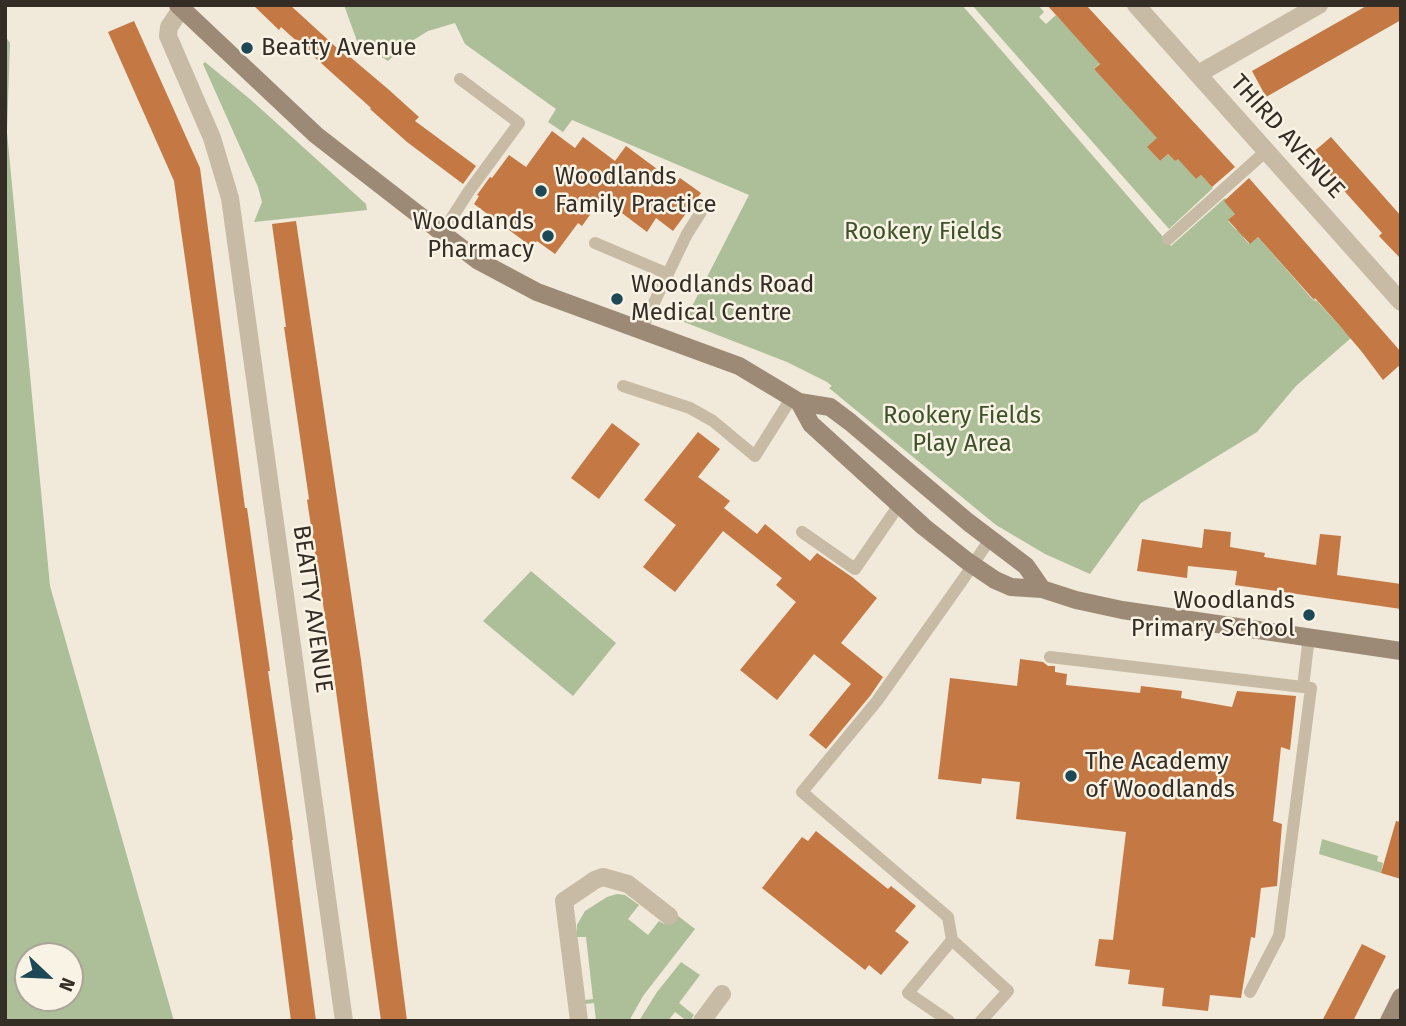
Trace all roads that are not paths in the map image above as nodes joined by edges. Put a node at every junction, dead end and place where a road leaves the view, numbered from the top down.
1 (1136, 5) edge
2 (1319, 5) edge
3 (179, 7) edge
4 (1198, 74) junction
5 (460, 79) dead end
6 (1265, 152) junction
7 (706, 204) dead end
8 (442, 233) junction
9 (1168, 239) dead end
10 (595, 243) dead end
11 (668, 274) junction
12 (1401, 302) edge
13 (641, 330) junction
14 (622, 386) dead end
15 (795, 399) junction
16 (900, 505) junction
17 (802, 532) dead end
18 (989, 539) junction
19 (972, 565) junction
20 (1042, 589) junction
21 (1309, 636) junction
22 (1401, 651) edge
23 (1051, 657) dead end
24 (1303, 687) junction
25 (669, 916) dead end
26 (952, 940) junction
27 (1250, 992) dead end
28 (722, 994) dead end
29 (1401, 997) edge
30 (344, 1021) edge
31 (579, 1021) edge
32 (702, 1021) edge
33 (949, 1021) edge
34 (981, 1021) edge
35 (1389, 1021) edge

1 - 4 street, THIRD AVENUE
2 - 4 street
3 - 8 street
3 - 30 street, BEATTY AVENUE
4 - 6 street, THIRD AVENUE
5 - 8 lane
6 - 9 lane
6 - 12 street, THIRD AVENUE
7 - 11 lane
8 - 13 street
10 - 11 lane
11 - 13 lane
13 - 15 street
14 - 15 lane
15 - 16 street
15 - 18 street
16 - 17 lane
16 - 19 street
18 - 19 lane
18 - 20 street
19 - 20 street
19 - 26 lane
20 - 21 street
21 - 22 street
21 - 24 lane
23 - 24 lane
24 - 27 lane
25 - 31 street
26 - 33 lane
26 - 34 lane
28 - 32 street
29 - 35 street

